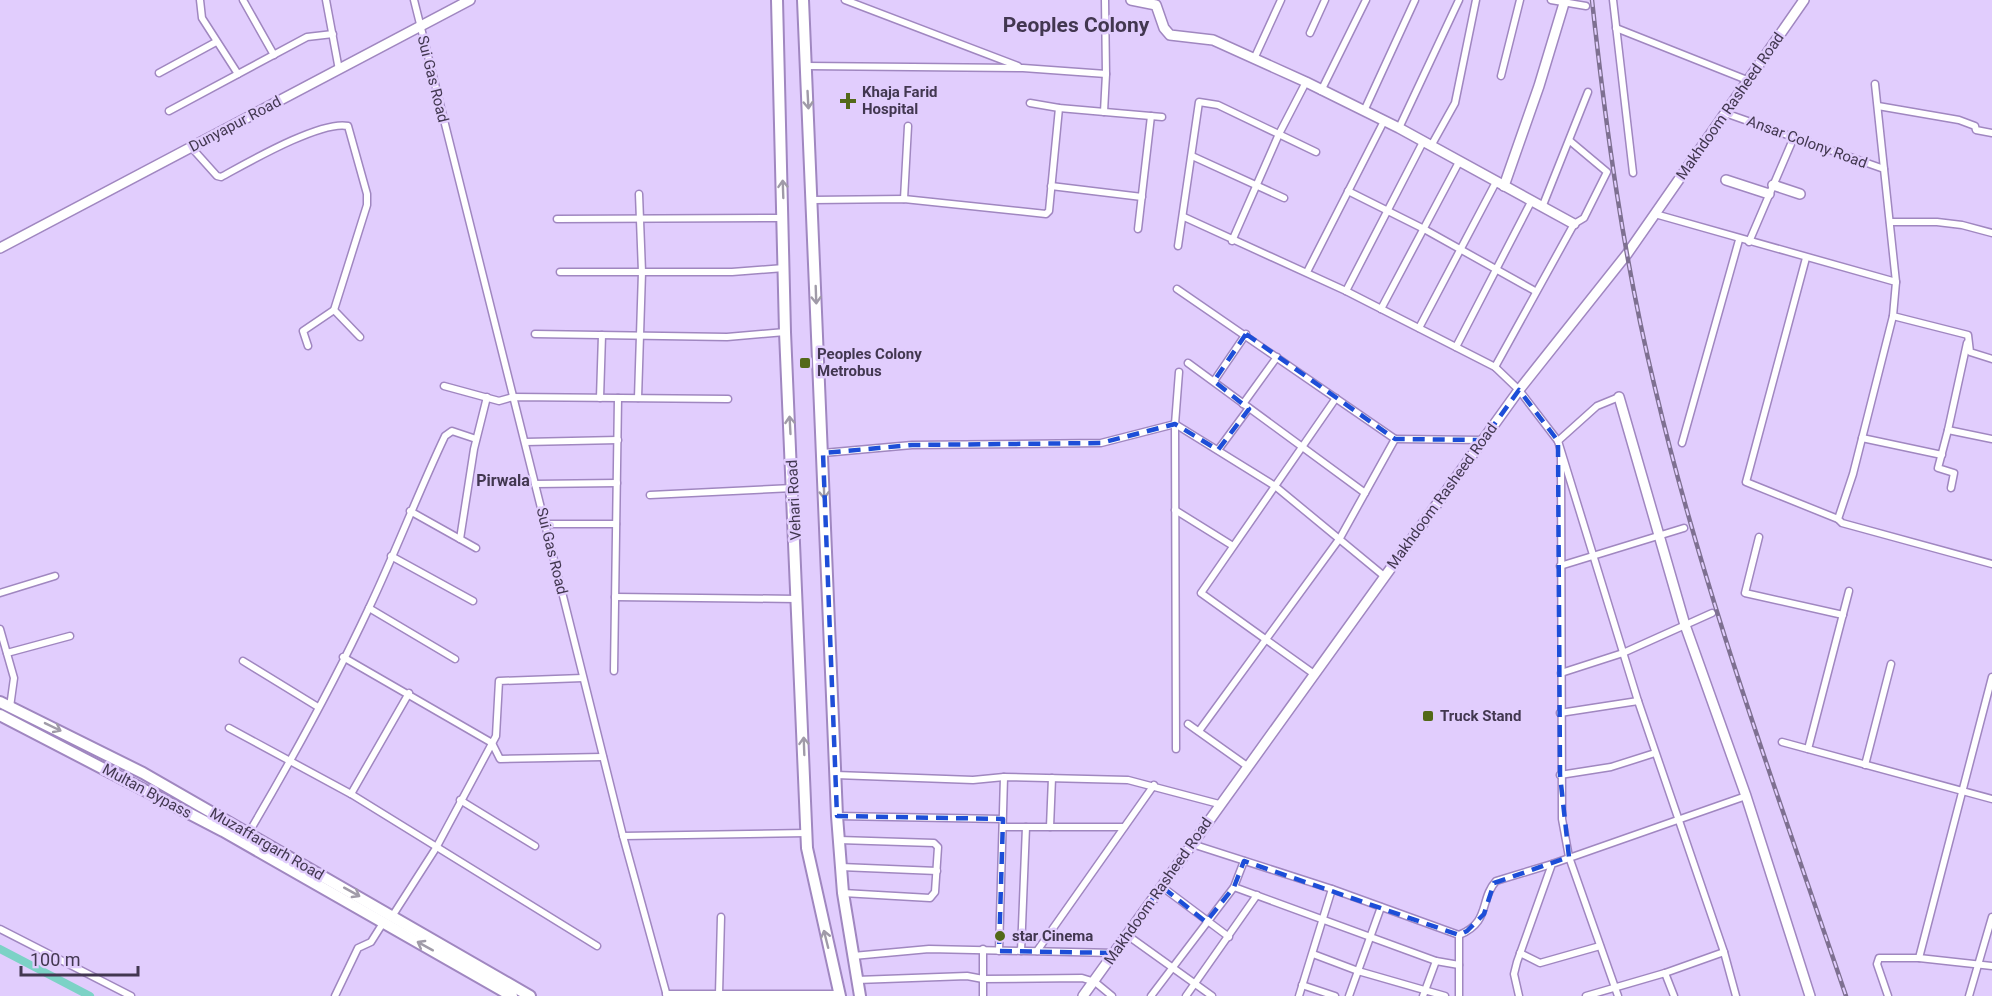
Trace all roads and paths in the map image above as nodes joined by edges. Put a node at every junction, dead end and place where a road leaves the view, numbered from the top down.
1 (200, 0) edge
2 (243, 0) edge
3 (326, 0) edge
4 (414, 0) edge
5 (471, 0) edge
6 (777, 0) edge
7 (803, 0) edge
8 (845, 0) edge
9 (1105, 0) edge
10 (1131, 0) edge
11 (1281, 0) edge
12 (1325, 0) edge
13 (1366, 0) edge
14 (1415, 0) edge
15 (1459, 0) edge
16 (1476, 0) edge
17 (1520, 0) edge
18 (1551, 0) edge
19 (1613, 0) edge
20 (1804, 0) edge
21 (1565, 1) edge
22 (1586, 6) dead end
23 (420, 28) junction
24 (1616, 28) junction
25 (1310, 33) dead end
26 (333, 34) junction
27 (216, 42) junction
28 (274, 55) junction
29 (1254, 59) junction
30 (806, 66) junction
31 (1023, 68) junction
32 (339, 70) junction
33 (159, 73) dead end
34 (238, 74) junction
35 (1106, 74) junction
36 (1501, 76) dead end
37 (1747, 80) junction
38 (1306, 82) junction
39 (1875, 84) dead end
40 (1321, 91) junction
41 (1588, 92) dead end
42 (1030, 103) dead end
43 (1878, 106) junction
44 (1059, 108) junction
45 (169, 111) dead end
46 (1364, 111) junction
47 (1104, 112) junction
48 (1725, 112) junction
49 (1151, 116) junction
50 (1162, 117) dead end
51 (1384, 121) junction
52 (908, 126) dead end
53 (1399, 128) junction
54 (1992, 133) edge
55 (1279, 134) junction
56 (1794, 137) junction
57 (1570, 141) junction
58 (1427, 144) junction
59 (191, 147) junction
60 (1316, 152) dead end
61 (1192, 156) junction
62 (1459, 162) junction
63 (1884, 170) junction
64 (1633, 173) dead end
65 (1725, 180) dead end
66 (1500, 184) junction
67 (1051, 186) junction
68 (1257, 186) junction
69 (1771, 189) junction
70 (1348, 191) junction
71 (639, 194) dead end
72 (1800, 194) dead end
73 (1142, 197) junction
74 (1284, 198) dead end
75 (904, 199) junction
76 (813, 200) junction
77 (1533, 200) junction
78 (1543, 205) junction
79 (1386, 210) junction
80 (1655, 214) junction
81 (1184, 217) junction
82 (784, 218) junction
83 (557, 219) dead end
84 (641, 219) junction
85 (1890, 222) junction
86 (1574, 224) junction
87 (1138, 229) dead end
88 (1424, 229) junction
89 (1992, 233) edge
90 (1232, 240) junction
91 (1739, 240) junction
92 (1749, 242) junction
93 (1178, 246) dead end
94 (0, 248) edge
95 (1460, 249) junction
96 (1806, 258) junction
97 (784, 267) junction
98 (1497, 268) junction
99 (560, 272) dead end
100 (642, 272) junction
101 (1307, 272) junction
102 (1896, 282) junction
103 (1177, 289) dead end
104 (1346, 291) junction
105 (1535, 291) junction
106 (1381, 309) junction
107 (334, 310) junction
108 (1893, 316) junction
109 (1419, 328) junction
110 (785, 332) junction
111 (535, 334) dead end
112 (1246, 334) junction
113 (602, 335) junction
114 (1968, 335) junction
115 (640, 336) junction
116 (360, 337) dead end
117 (308, 346) dead end
118 (1456, 347) junction
119 (1277, 357) junction
120 (1992, 358) edge
121 (1188, 363) dead end
122 (1495, 367) junction
123 (1179, 372) dead end
124 (1214, 381) junction
125 (444, 386) dead end
126 (1519, 390) junction
127 (487, 397) junction
128 (513, 397) junction
129 (1619, 397) joint
130 (600, 398) junction
131 (618, 398) junction
132 (638, 398) junction
133 (1336, 398) junction
134 (728, 399) dead end
135 (1246, 406) junction
136 (1175, 424) junction
137 (1948, 430) junction
138 (1862, 438) junction
139 (476, 439) junction
140 (1395, 439) junction
141 (1992, 439) edge
142 (618, 440) junction
143 (1483, 440) junction
144 (525, 442) junction
145 (1682, 443) dead end
146 (1560, 444) junction
147 (1301, 448) junction
148 (1218, 450) junction
149 (823, 453) junction
150 (1942, 455) junction
151 (617, 483) junction
152 (535, 484) junction
153 (1275, 486) junction
154 (793, 488) junction
155 (1951, 488) dead end
156 (1365, 494) junction
157 (650, 495) dead end
158 (1175, 510) junction
159 (410, 511) junction
160 (1838, 519) junction
161 (545, 524) junction
162 (616, 524) junction
163 (1684, 528) dead end
164 (1658, 537) junction
165 (1759, 537) dead end
166 (460, 538) junction
167 (1340, 538) junction
168 (1233, 546) junction
169 (476, 548) dead end
170 (391, 556) junction
171 (1592, 556) junction
172 (1992, 564) edge
173 (1560, 566) junction
174 (55, 576) dead end
175 (1384, 576) junction
176 (1849, 591) dead end
177 (0, 594) edge
178 (615, 597) junction
179 (798, 598) junction
180 (473, 601) dead end
181 (369, 608) junction
182 (1712, 613) dead end
183 (1843, 615) junction
184 (1685, 625) junction
185 (0, 629) edge
186 (70, 636) dead end
187 (1266, 638) junction
188 (7, 653) junction
189 (1623, 653) junction
190 (343, 657) junction
191 (455, 659) dead end
192 (243, 662) dead end
193 (1891, 664) dead end
194 (614, 670) dead end
195 (1561, 673) junction
196 (1314, 674) junction
197 (1992, 677) edge
198 (584, 678) junction
199 (409, 693) junction
200 (1638, 701) junction
201 (5, 704) edge
202 (318, 707) junction
203 (1560, 713) junction
204 (0, 715) edge
205 (1188, 724) dead end
206 (229, 728) dead end
207 (1199, 732) junction
208 (1782, 742) dead end
209 (492, 743) junction
210 (1176, 749) dead end
211 (1808, 750) junction
212 (1655, 753) junction
213 (603, 757) junction
214 (291, 760) junction
215 (1247, 765) junction
216 (1865, 765) junction
217 (836, 775) junction
218 (1560, 775) junction
219 (1004, 777) junction
220 (1052, 778) junction
221 (1154, 784) junction
222 (1964, 792) junction
223 (351, 794) junction
224 (1746, 796) junction
225 (1992, 799) edge
226 (460, 800) junction
227 (1219, 804) junction
228 (837, 816) junction
229 (1002, 819) junction
230 (1678, 819) junction
231 (1003, 827) junction
232 (1026, 827) junction
233 (1050, 827) junction
234 (1124, 827) junction
235 (806, 833) junction
236 (248, 834) junction
237 (623, 836) junction
238 (839, 840) junction
239 (1191, 843) junction
240 (535, 846) dead end
241 (436, 848) junction
242 (1569, 857) junction
243 (1244, 861) junction
244 (1552, 864) junction
245 (841, 867) junction
246 (937, 871) junction
247 (1161, 886) junction
248 (1234, 887) junction
249 (1332, 889) junction
250 (843, 893) junction
251 (1257, 895) junction
252 (1381, 907) junction
253 (393, 915) junction
254 (721, 917) dead end
255 (1992, 917) edge
256 (1322, 921) junction
257 (1206, 922) junction
258 (382, 923) junction
259 (0, 929) edge
260 (1127, 935) junction
261 (1459, 935) junction
262 (1229, 937) junction
263 (1370, 937) junction
264 (597, 946) dead end
265 (1599, 946) junction
266 (983, 949) junction
267 (999, 951) junction
268 (1021, 951) junction
269 (1037, 951) junction
270 (1724, 952) junction
271 (1116, 953) junction
272 (1520, 953) junction
273 (1313, 954) junction
274 (853, 956) junction
275 (1919, 958) junction
276 (1436, 961) junction
277 (1459, 965) junction
278 (1978, 965) junction
279 (1992, 966) edge
280 (1171, 968) junction
281 (1358, 970) junction
282 (1665, 973) junction
283 (983, 979) junction
284 (857, 980) junction
285 (1095, 982) junction
286 (1195, 983) junction
287 (1302, 985) junction
288 (1615, 987) junction
289 (719, 994) junction
290 (1424, 994) edge
291 (666, 995) edge
292 (819, 995) edge
293 (839, 995) edge
294 (131, 996) edge
295 (335, 996) edge
296 (512, 996) edge
297 (530, 996) edge
298 (860, 996) edge
299 (983, 996) edge
300 (1085, 996) edge
301 (1112, 996) edge
302 (1151, 996) edge
303 (1186, 996) edge
304 (1212, 996) edge
305 (1299, 996) edge
306 (1335, 996) edge
307 (1349, 996) edge
308 (1445, 996) edge
309 (1459, 996) edge
310 (1519, 996) edge
311 (1586, 996) edge
312 (1618, 996) edge
313 (1674, 996) edge
314 (1736, 996) edge
315 (1810, 996) edge
316 (1888, 996) edge
317 (1970, 996) edge

1 - 27 street
2 - 28 street
3 - 26 street
4 - 23 street, Sui Gas Road
5 - 23 street, Dunyapur Road
82 -> 6 main road, Vehari Road
7 - 30 main road, Vehari Road
8 - 31 street
9 - 35 street
10 - 29 street
11 - 29 street
12 - 25 street
13 - 40 street
14 - 46 street
15 - 53 street
16 - 58 street
17 - 36 street
18 - 21 street
19 - 24 street
20 - 37 street, Makhdoom Rasheed Road
21 - 22 street
21 - 66 street
23 - 32 street, Dunyapur Road
23 - 128 street, Sui Gas Road
24 - 37 street
24 - 64 street
26 - 28 street
26 - 32 street
27 - 33 street
27 - 34 street
28 - 34 street
29 - 38 street
30 - 31 street
30 -> 76 main road, Vehari Road
31 - 35 street
32 - 59 street, Dunyapur Road
34 - 45 street
35 - 47 street
37 - 48 street, Makhdoom Rasheed Road
38 - 40 street
38 - 55 street
39 - 43 street
40 - 46 street
41 - 57 street
42 - 44 street
43 - 54 street
43 - 63 street
44 - 47 street
44 - 67 street
46 - 51 street
47 - 49 street
48 - 56 street, Ansar Colony Road
48 - 80 street, Makhdoom Rasheed Road
49 - 50 street
49 - 73 street
51 - 53 street
51 - 70 street
52 - 75 street
53 - 58 street
55 - 60 street
55 - 61 street
55 - 68 street
56 - 63 street, Ansar Colony Road
56 - 69 street
57 - 78 street
57 - 86 street
58 - 62 street
58 - 79 street
59 - 94 street, Dunyapur Road
59 - 107 street
61 - 68 street
61 - 81 street
62 - 66 street
62 - 88 street
63 - 85 street, Ansar Colony Road
65 - 69 street
66 - 77 street
66 - 95 street
67 - 73 street
67 - 75 street
68 - 74 street
68 - 90 street
69 - 72 street
69 - 92 street
70 - 79 street
70 - 101 street
71 - 84 street
73 - 87 street
75 - 76 street
76 -> 149 main road, Vehari Road
77 - 78 street
77 - 98 street
78 - 86 street
79 - 88 street
79 - 104 street
80 - 91 street
80 - 126 street, Makhdoom Rasheed Road
81 - 90 street
81 - 93 street
82 - 84 street
82 - 97 main road, Vehari Road
83 - 84 street
84 - 100 street
85 - 89 street
85 - 102 street, Ansar Colony Road
86 - 105 street
88 - 95 street
88 - 106 street
90 - 101 street
91 - 92 street
91 - 145 street
92 - 96 street
95 - 98 street
95 - 109 street
96 - 102 street
96 - 160 street
97 - 100 street
97 - 110 main road, Vehari Road
98 - 105 street
98 - 118 street
99 - 100 street
100 - 115 street
101 - 104 street
102 - 108 street, Ansar Colony Road
103 - 112 street
104 - 106 street
105 - 122 street
106 - 109 street
107 - 116 street
107 - 117 street
108 - 114 street
108 - 138 street, Ansar Colony Road
109 - 118 street
110 - 115 street
154 -> 110 main road, Vehari Road
111 - 113 street
112 - 119 street
112 - 124 street
113 - 115 street
113 - 130 street
114 - 120 street
114 - 137 street
115 - 132 street
118 - 122 street
119 - 133 street
119 - 135 street
121 - 124 street
122 - 126 street
123 - 136 street
124 - 135 street
125 - 127 street
126 - 143 street, Makhdoom Rasheed Road
126 - 146 street
127 - 128 street
127 - 139 street
128 - 130 street
128 - 144 street, Sui Gas Road
129 - 146 street
129 - 164 street
130 - 131 street
131 - 132 street
131 - 142 street
132 - 134 street
133 - 140 street
133 - 147 street
135 - 147 street
135 - 148 street
136 - 148 street
136 - 149 street
136 - 158 street
137 - 141 street
137 - 150 street
138 - 150 street
138 - 160 street, Ansar Colony Road
139 - 159 street
139 - 166 street
140 - 143 street
140 - 156 street
142 - 144 street
142 - 151 street
143 - 175 street, Makhdoom Rasheed Road
144 - 152 street, Sui Gas Road
146 - 171 street
146 - 173 street
147 - 153 street
147 - 156 street
148 - 153 street
149 -> 217 main road, Vehari Road
150 - 155 street
151 - 152 street
151 - 162 street
152 - 161 street, Sui Gas Road
153 - 167 street
153 - 168 street
154 - 157 street
154 - 179 main road, Vehari Road
156 - 167 street
158 - 168 street
158 - 210 street
159 - 166 street
159 - 170 street
160 - 172 street
161 - 162 street
161 - 198 street, Sui Gas Road
162 - 178 street
163 - 164 street
164 - 171 street
164 - 184 street
165 - 183 street
166 - 169 street
167 - 175 street
167 - 187 street
168 - 187 street
170 - 180 street
170 - 181 street
171 - 173 street
171 - 189 street
173 - 195 street
174 - 177 street
175 - 196 street, Makhdoom Rasheed Road
176 - 183 street
178 - 179 street
178 - 194 street
235 -> 179 main road, Vehari Road
181 - 190 street
181 - 191 street
182 - 184 street
183 - 211 street
184 - 189 street
184 - 224 street
185 - 188 street
186 - 188 street
187 - 196 street
187 - 207 street
188 - 201 street
189 - 195 street
189 - 200 street
190 - 199 street
190 - 202 street
192 - 202 street
193 - 216 street
195 - 203 street
196 - 215 street, Makhdoom Rasheed Road
197 - 222 street
198 - 209 street
198 - 213 street, Sui Gas Road
199 - 209 street
199 - 223 street
200 - 203 street
200 - 212 street
201 -> 236 main road, Muzaffargarh Road
202 - 214 street
203 - 218 street
204 - 258 main road, Multan Bypass
205 - 207 street
206 - 214 street
207 - 215 street
208 - 211 street
209 - 213 street
209 - 226 street
211 - 216 street
212 - 218 street
212 - 230 street
213 - 237 street, Sui Gas Road
214 - 223 street
214 - 236 street
215 - 227 street, Makhdoom Rasheed Road
216 - 222 street
217 - 219 street
217 - 228 main road, Vehari Road
218 - 242 street
219 - 220 street
219 - 229 street
220 - 221 street
220 - 233 street
221 - 227 street
221 - 234 street
222 - 225 street
222 - 275 street
223 - 241 street
224 - 230 street
224 - 315 street
226 - 240 street
226 - 241 street
227 - 239 street, Makhdoom Rasheed Road
228 - 229 street
228 - 238 main road, Vehari Road
229 - 231 street
230 - 242 street
230 - 270 street
231 - 232 street
231 - 267 street
232 - 233 street
232 - 268 street
233 - 234 street
234 - 269 street
235 - 237 street
293 -> 235 main road, Vehari Road
236 -> 253 main road, Muzaffargarh Road
237 - 291 street, Sui Gas Road
238 - 245 main road, Vehari Road
238 - 246 street
239 - 243 street
239 - 247 street, Makhdoom Rasheed Road
241 - 253 street
241 - 264 street
242 - 244 street
242 - 265 street
243 - 248 street
243 - 249 street
244 - 261 street
244 - 272 street
245 - 246 street
245 - 250 main road, Vehari Road
246 - 250 street
247 - 257 street
247 - 260 street, Makhdoom Rasheed Road
248 - 251 street
248 - 257 street
249 - 252 street
249 - 256 street
250 - 274 main road, Vehari Road
251 - 256 street
251 - 262 street
252 - 261 street
252 - 263 street
253 - 297 main road, Muzaffargarh Road
254 - 289 street
255 - 278 street
256 - 263 street
256 - 273 street
257 - 262 street
257 - 280 street
258 - 295 street
296 -> 258 main road, Multan Bypass
259 - 294 street
260 - 271 street, Makhdoom Rasheed Road
260 - 280 street
261 - 277 street
262 - 286 street
263 - 276 street
263 - 281 street
265 - 272 street
265 - 288 street
266 - 267 street
266 - 274 street
266 - 283 street
267 - 268 street
268 - 269 street
269 - 271 street
270 - 282 street
270 - 314 street
271 - 285 street, Makhdoom Rasheed Road
272 - 310 street
273 - 281 street
273 - 287 street
274 - 284 main road, Vehari Road
275 - 278 street
275 - 316 street
276 - 277 street
276 - 290 street
277 - 309 street
278 - 279 street
278 - 317 street
280 - 286 street
280 - 302 street
281 - 290 street
281 - 307 street
282 - 288 street
282 - 313 street
283 - 284 street
283 - 285 street
283 - 299 street
284 - 298 main road, Vehari Road
285 - 300 street, Makhdoom Rasheed Road
285 - 301 street
286 - 303 street
286 - 304 street
287 - 305 street
287 - 306 street
288 - 311 street
288 - 312 street
289 - 291 street
289 - 292 street
290 - 308 street
292 - 293 street

